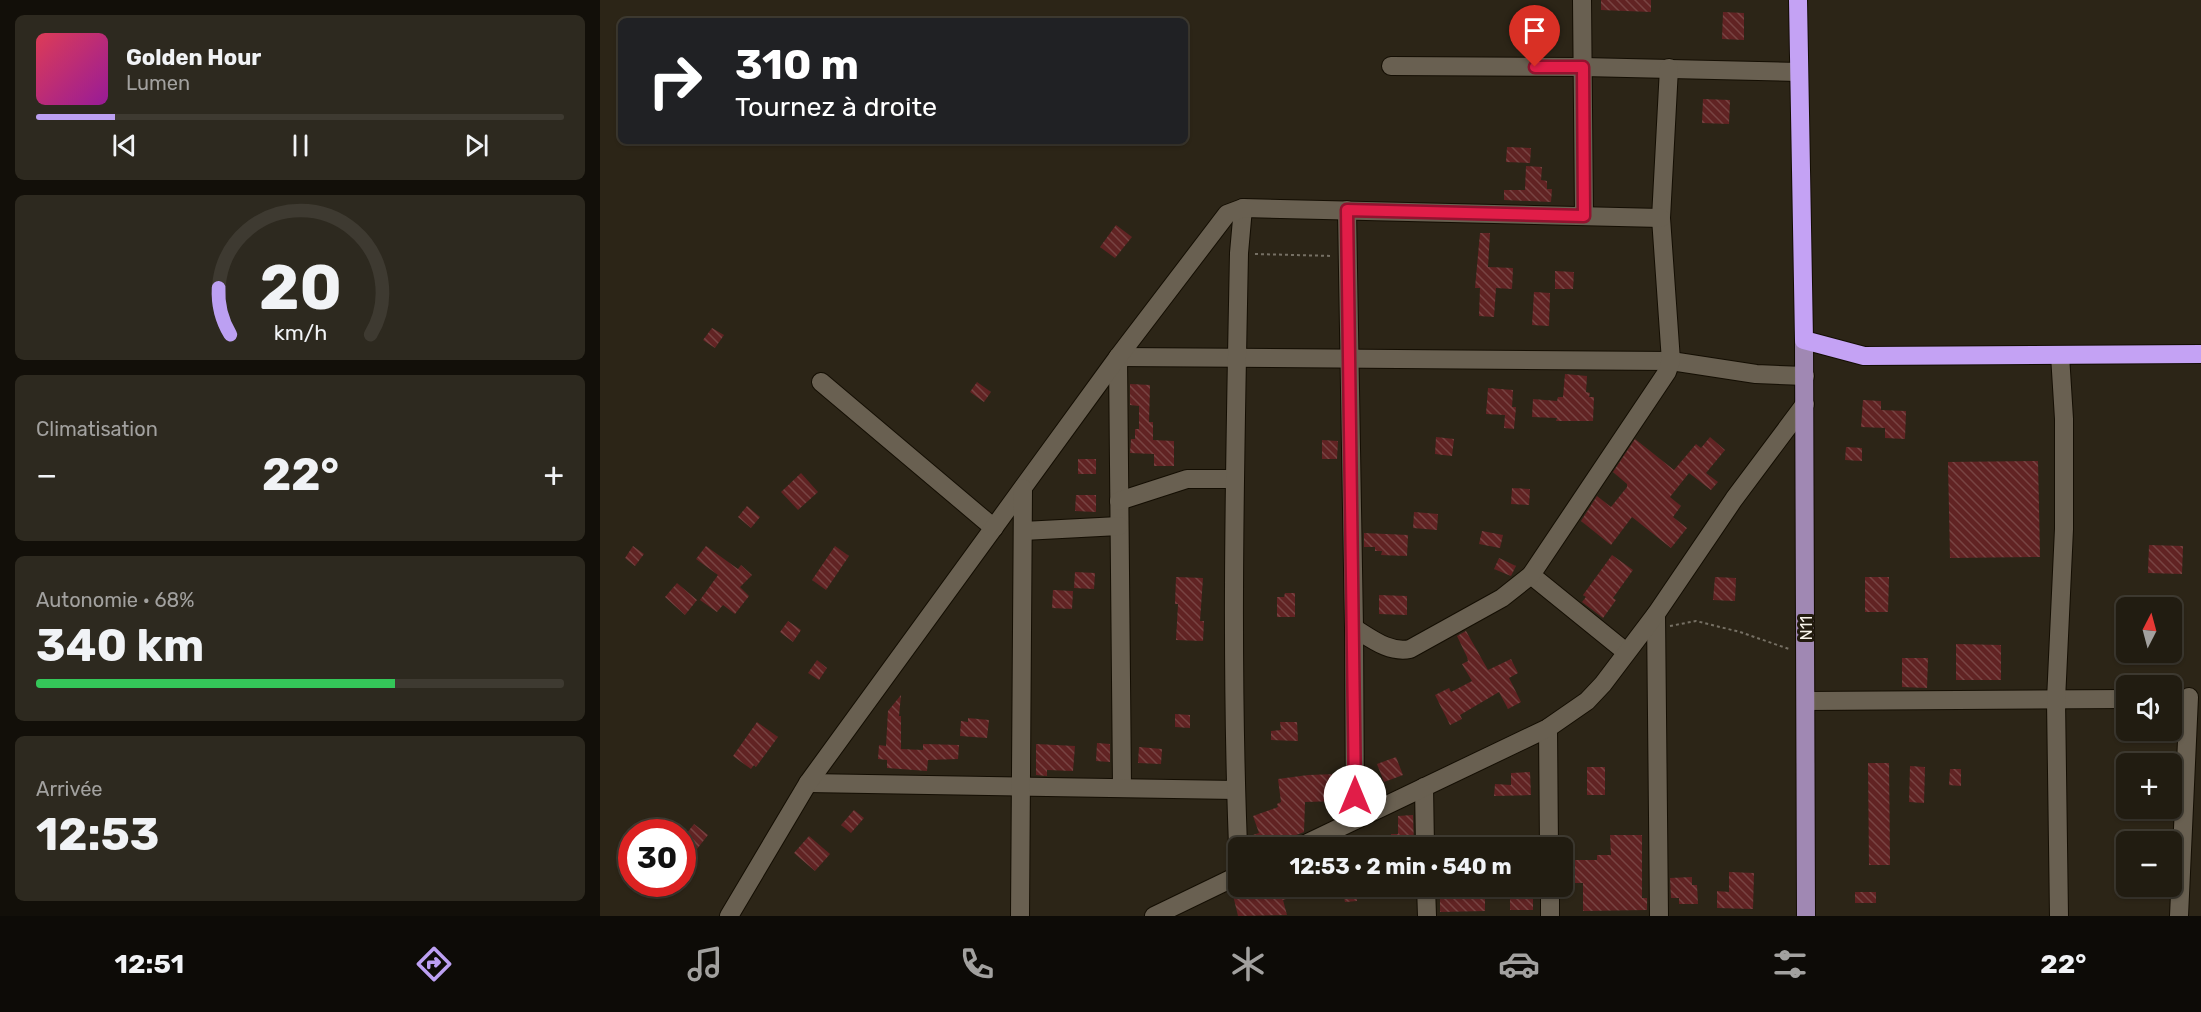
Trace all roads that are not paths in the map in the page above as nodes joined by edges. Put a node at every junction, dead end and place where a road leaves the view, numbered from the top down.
1 (1582, 0) edge
2 (1798, 0) edge
3 (1391, 66) dead end
4 (1583, 67) junction
5 (1669, 68) junction
6 (1798, 72) junction
7 (1243, 208) junction
8 (1347, 210) junction
9 (1584, 216) junction
10 (1661, 218) junction
11 (1804, 340) junction
12 (2201, 354) edge
13 (2060, 356) junction
14 (1118, 357) junction
15 (1237, 357) junction
16 (1348, 358) junction
17 (1671, 361) junction
18 (1804, 376) junction
19 (821, 382) dead end
20 (1805, 404) junction
21 (1235, 479) junction
22 (1023, 488) junction
23 (1119, 501) junction
24 (1119, 526) junction
25 (994, 528) junction
26 (1023, 531) junction
27 (1531, 575) junction
28 (1656, 622) junction
29 (1354, 628) junction
30 (1626, 652) junction
31 (2187, 698) edge
32 (2116, 699) edge
33 (2056, 700) junction
34 (1806, 701) junction
35 (1548, 728) junction
36 (808, 783) junction
37 (1021, 787) junction
38 (1122, 787) junction
39 (1424, 787) junction
40 (1236, 790) junction
41 (1355, 820) junction
42 (1238, 837) edge
43 (1320, 837) edge
44 (1425, 837) edge
45 (1549, 837) edge
46 (1228, 880) edge
47 (1426, 897) edge
48 (1550, 897) edge
49 (729, 916) edge
50 (1020, 916) edge
51 (1154, 916) edge
52 (1426, 916) edge
53 (1550, 916) edge
54 (1659, 916) edge
55 (1806, 916) edge
56 (2059, 916) edge
57 (2180, 916) edge

1 - 4 street
2 - 6 highway
3 - 4 street
4 - 5 street
4 - 9 street
5 - 6 street
5 - 10 street
6 - 11 highway
7 - 8 street
7 - 14 street
7 - 15 street
8 - 9 street
8 - 16 street
9 - 10 street
10 - 17 street
11 - 13 highway
11 - 18 main road, N11
12 - 13 highway
13 - 33 street
14 - 15 street
14 - 22 street
14 - 23 street
15 - 16 street
15 - 21 street
16 - 17 street
16 - 29 street
17 - 18 street
17 - 27 street
18 - 20 main road, N11
19 - 25 street
20 - 28 street
20 - 34 main road, N11
21 - 23 street
21 - 40 street
22 - 25 street
22 - 26 street
23 - 24 street
24 - 26 street
24 - 38 street
25 - 36 street
26 - 37 street
27 - 29 street
27 - 30 street
28 - 30 street
28 - 54 street
29 - 41 street
30 - 35 street
31 - 57 street
32 - 33 street
33 - 34 street
33 - 56 street
34 - 55 main road, N11
35 - 39 street
35 - 45 street
36 - 37 street
36 - 49 street
37 - 38 street
37 - 50 street
38 - 40 street
39 - 41 street
39 - 44 street
40 - 42 street
41 - 43 street
46 - 51 street
47 - 52 street
48 - 53 street

